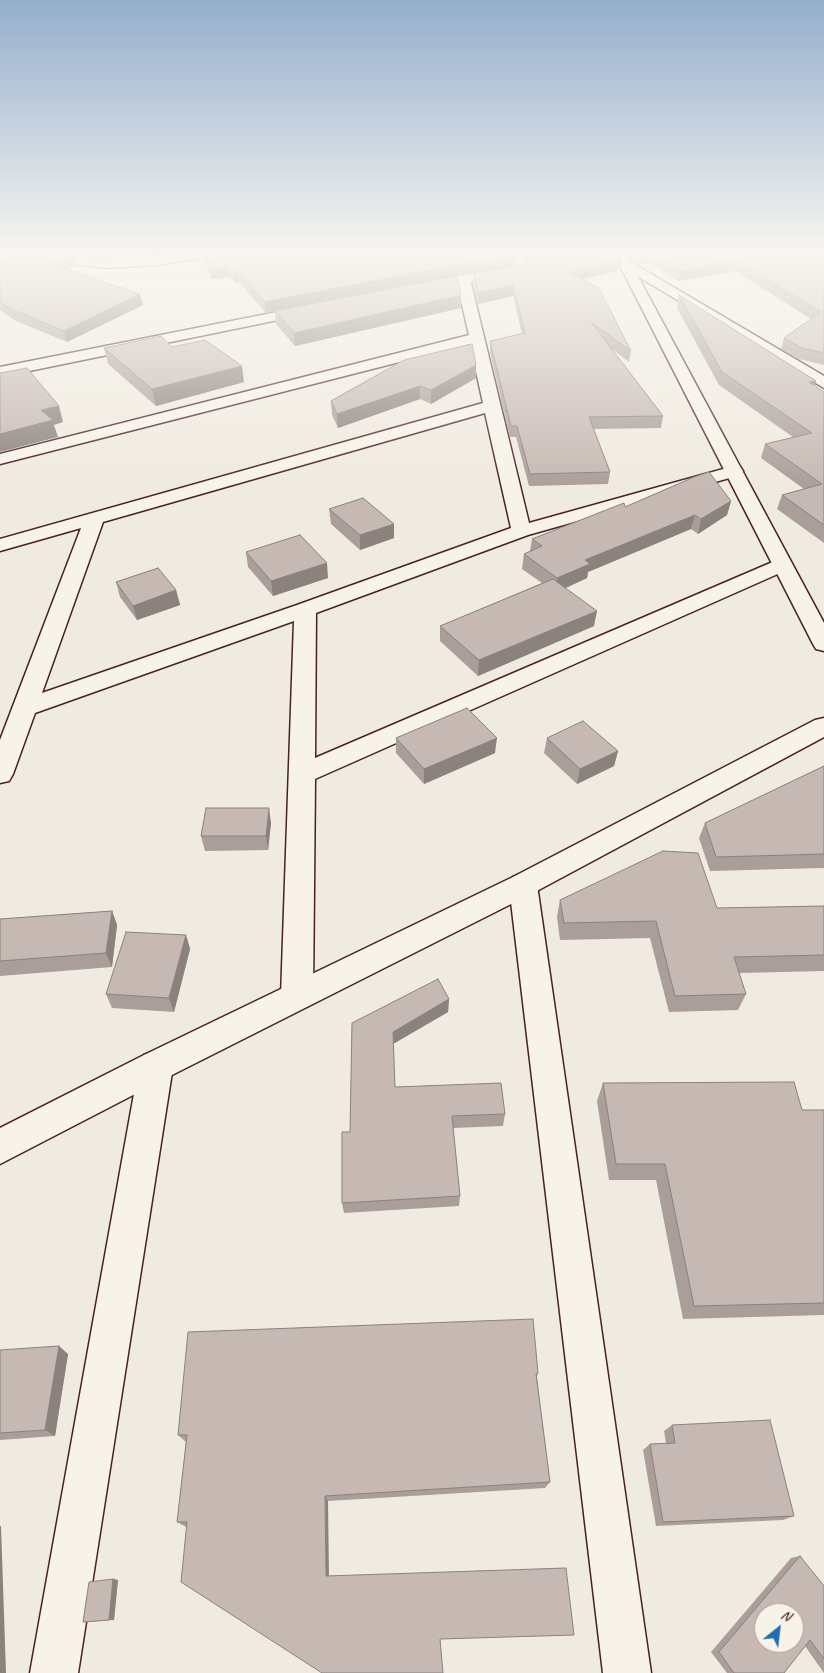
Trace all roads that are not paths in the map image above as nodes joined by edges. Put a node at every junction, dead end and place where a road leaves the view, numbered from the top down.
1 (181, 332) edge
2 (474, 332) edge
3 (661, 332) edge
4 (742, 332) edge
5 (475, 338) junction
6 (0, 372) edge
7 (824, 383) edge
8 (491, 406) junction
9 (0, 459) edge
10 (734, 472) junction
11 (95, 518) junction
12 (521, 531) junction
13 (0, 545) edge
14 (782, 565) junction
15 (305, 610) junction
16 (824, 644) edge
17 (24, 708) junction
18 (824, 726) edge
19 (0, 774) edge
20 (302, 774) junction
21 (523, 885) junction
22 (297, 996) junction
23 (156, 1066) junction
24 (0, 1147) edge
25 (54, 1673) edge
26 (627, 1673) edge

1 - 6 street
2 - 5 street
3 - 10 street
4 - 7 street
5 - 8 street
5 - 9 street
8 - 11 street
8 - 12 street
10 - 12 street
10 - 14 street
11 - 13 street
11 - 17 street
12 - 15 street
14 - 16 street
14 - 20 street
15 - 17 street
15 - 20 street
17 - 19 street
18 - 21 street
20 - 22 street
21 - 22 street
21 - 26 street
22 - 23 street
23 - 24 street
23 - 25 street

